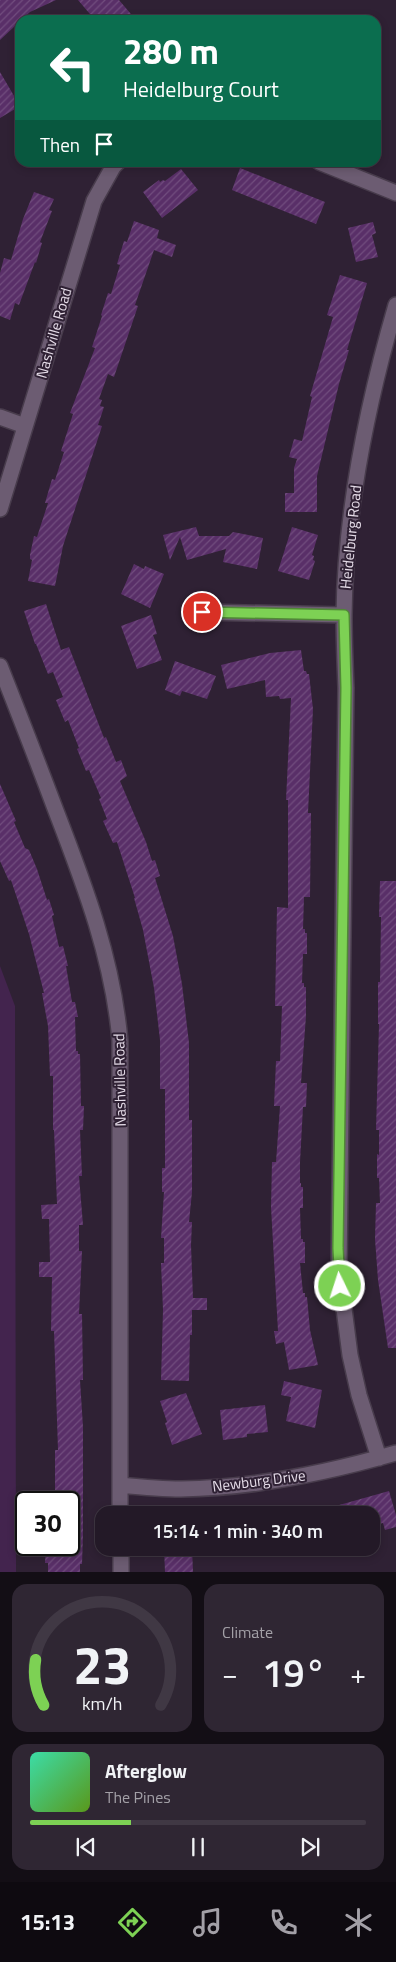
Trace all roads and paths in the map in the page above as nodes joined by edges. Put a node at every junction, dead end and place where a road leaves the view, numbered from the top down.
1 (113, 167) edge
2 (331, 167) edge
3 (396, 193) edge
4 (396, 305) edge
5 (0, 417) edge
6 (25, 426) junction
7 (0, 509) edge
8 (202, 612) dead end
9 (344, 615) junction
10 (0, 666) edge
11 (396, 1453) edge
12 (379, 1458) junction
13 (120, 1486) junction
14 (120, 1506) edge
15 (121, 1556) edge
16 (121, 1572) edge

1 - 6 street, Nashville Road
2 - 3 street
4 - 9 street, Heidelburg Road
5 - 6 street
6 - 7 street, Nashville Road
8 - 9 street
9 - 12 street, Heidelburg Road
10 - 13 street, Nashville Road
11 - 12 street, Newburg Drive
12 - 13 street, Newburg Drive
13 - 14 street, Nashville Road
15 - 16 street

